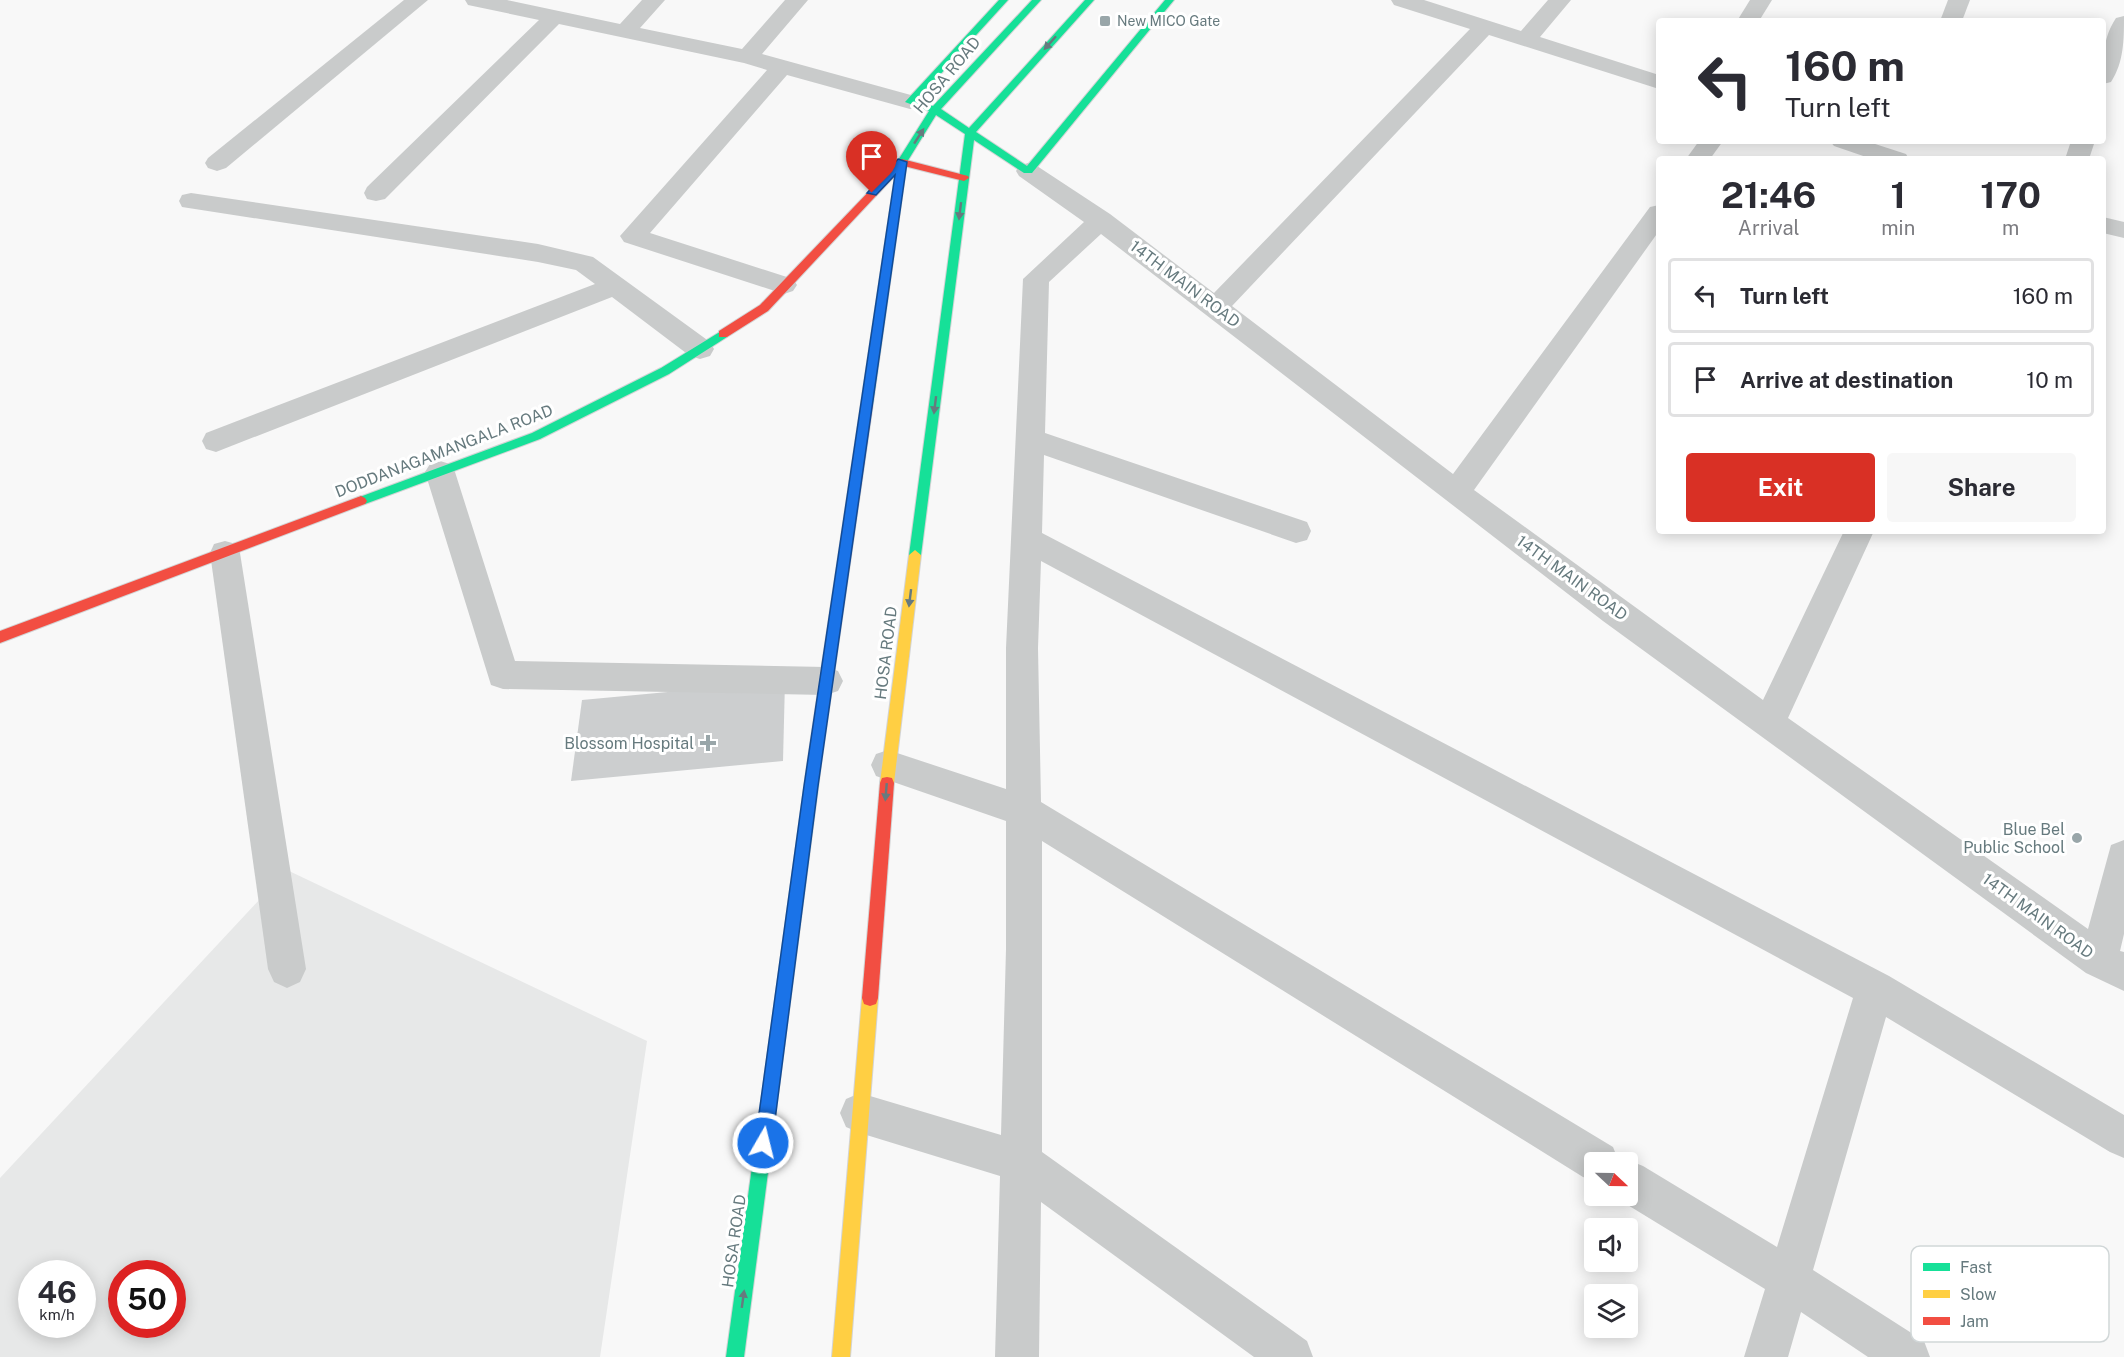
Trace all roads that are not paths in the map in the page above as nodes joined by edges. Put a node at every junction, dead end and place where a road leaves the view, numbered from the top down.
1 (417, 0) edge
2 (477, 0) edge
3 (654, 0) edge
4 (797, 0) edge
5 (1004, 0) edge
6 (1037, 0) edge
7 (1090, 0) edge
8 (1170, 0) edge
9 (1402, 0) edge
10 (1560, 0) edge
11 (1761, 0) edge
12 (1959, 0) edge
13 (555, 16) junction
14 (1750, 18) edge
15 (1952, 18) edge
16 (2124, 22) edge
17 (1485, 26) junction
18 (624, 31) junction
19 (1525, 40) junction
20 (747, 57) junction
21 (782, 68) junction
22 (2111, 70) edge
23 (1656, 81) edge
24 (910, 102) junction
25 (935, 110) junction
26 (970, 133) junction
27 (1851, 144) edge
28 (1889, 156) edge
29 (902, 162) junction
30 (217, 163) dead end
31 (1028, 171) junction
32 (964, 178) junction
33 (376, 192) dead end
34 (191, 201) dead end
35 (1656, 217) edge
36 (1101, 220) junction
37 (2106, 226) edge
38 (2124, 230) edge
39 (784, 285) junction
40 (616, 286) junction
41 (1216, 307) junction
42 (700, 349) junction
43 (1030, 439) junction
44 (216, 441) dead end
45 (440, 472) junction
46 (1456, 493) junction
47 (1296, 531) dead end
48 (1858, 534) edge
49 (1026, 539) junction
50 (225, 553) junction
51 (0, 637) edge
52 (826, 681) junction
53 (1769, 723) junction
54 (888, 765) junction
55 (1024, 811) junction
56 (2124, 857) edge
57 (2111, 966) edge
58 (287, 969) dead end
59 (1875, 989) junction
60 (860, 1113) junction
61 (2124, 1138) edge
62 (1584, 1153) edge
63 (1021, 1161) junction
64 (1638, 1186) edge
65 (1789, 1279) junction
66 (735, 1357) edge
67 (841, 1357) edge
68 (1017, 1357) edge
69 (1291, 1357) edge
70 (1766, 1357) edge
71 (1908, 1357) edge

1 - 30 street
2 - 13 street
3 - 18 street
4 - 20 street
5 - 24 main road
6 - 25 main road, HOSA ROAD
7 -> 26 main road
8 - 31 main road
9 - 17 street
10 - 19 street
11 - 14 street
12 - 15 street
13 - 18 street
13 - 33 street
16 - 22 street
17 - 19 street
17 - 41 street
18 - 20 street
19 - 23 street
20 - 21 street
21 - 24 street
21 - 39 street
24 - 25 main road
25 - 26 main road
29 -> 25 main road, HOSA ROAD
26 - 31 main road
26 - 32 main road, HOSA ROAD
27 - 28 street
29 - 32 main road
29 - 39 main road, DODDANAGAMANGALA ROAD
29 - 52 main road, HOSA ROAD
31 - 36 street, 14TH MAIN ROAD
32 -> 54 main road, HOSA ROAD
34 - 40 street
35 - 46 street
36 - 41 street, 14TH MAIN ROAD
36 - 43 street
37 - 38 street
39 - 42 main road, DODDANAGAMANGALA ROAD
40 - 42 street
40 - 44 street
41 - 46 street, 14TH MAIN ROAD
42 - 45 main road, DODDANAGAMANGALA ROAD
43 - 47 street
43 - 49 street
45 - 50 main road, DODDANAGAMANGALA ROAD
45 - 52 street
46 - 53 street, 14TH MAIN ROAD
48 - 53 street
49 - 55 street
49 - 59 street
50 - 51 main road, DODDANAGAMANGALA ROAD
50 - 58 street
66 -> 52 main road, HOSA ROAD
53 - 57 street, 14TH MAIN ROAD
54 - 55 street
54 -> 60 main road, HOSA ROAD
55 - 62 street
55 - 63 street
56 - 57 street
59 - 61 street
59 - 65 street
60 - 63 street
60 - 67 main road, HOSA ROAD
63 - 68 street
63 - 69 street
64 - 65 street
65 - 70 street
65 - 71 street

